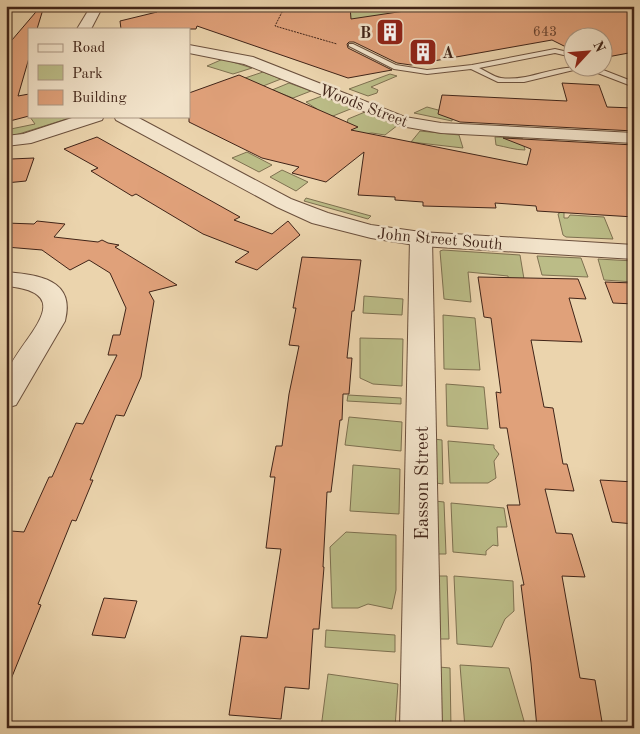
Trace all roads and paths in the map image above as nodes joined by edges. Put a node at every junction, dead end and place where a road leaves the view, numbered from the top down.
1 (96, 6) edge
2 (288, 6) edge
3 (85, 28) edge
4 (351, 45) joint
5 (190, 49) edge
6 (562, 52) edge
7 (472, 66) junction
8 (562, 72) edge
9 (612, 76) edge
10 (634, 85) edge
11 (90, 118) edge
12 (126, 118) edge
13 (634, 138) edge
14 (6, 141) edge
15 (421, 239) junction
16 (634, 252) edge
17 (6, 279) edge
18 (6, 398) edge
19 (421, 728) edge

1 - 3 street
2 - 4 path
4 - 7 lane
5 - 13 street, Woods Street
6 - 7 lane
7 - 8 lane
9 - 10 lane
11 - 14 street
12 - 15 street, John Street South
15 - 16 street, John Street South
15 - 19 street, Easson Street
17 - 18 street

